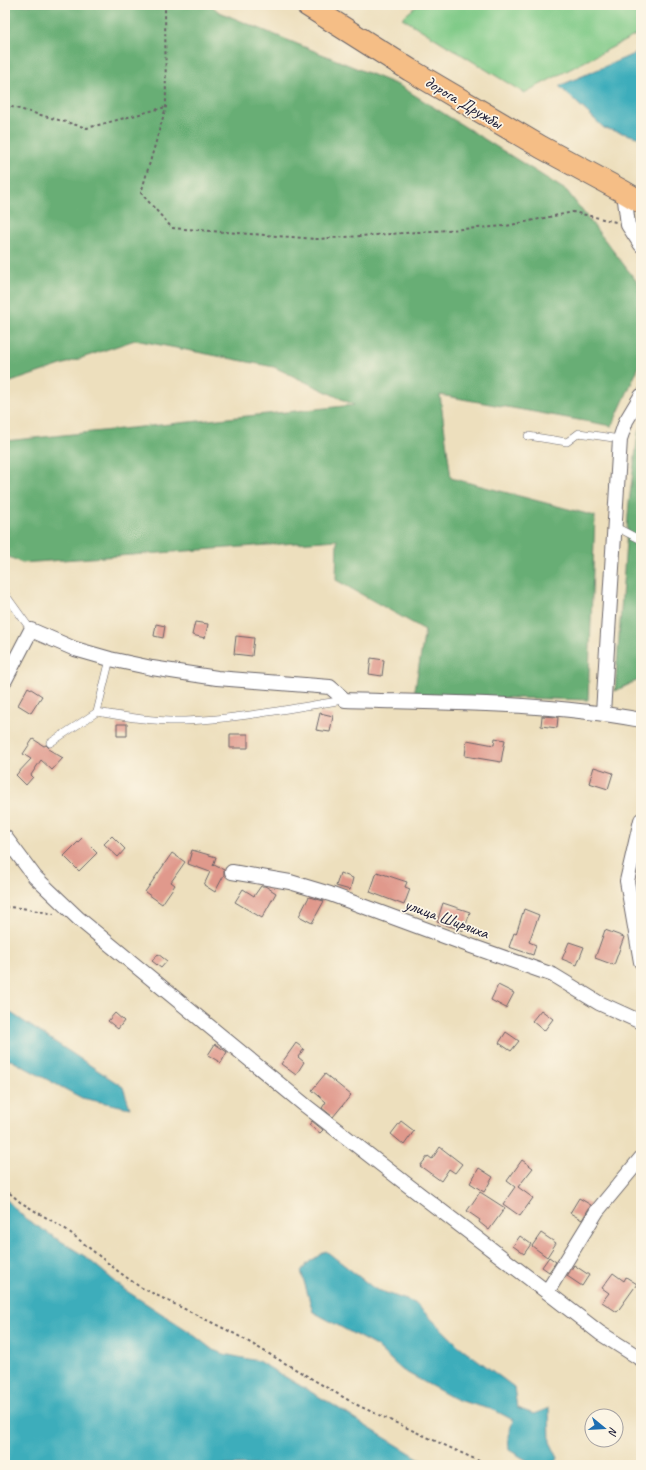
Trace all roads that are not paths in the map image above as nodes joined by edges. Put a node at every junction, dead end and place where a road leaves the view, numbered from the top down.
1 (307, 5) edge
2 (633, 197) edge
3 (641, 245) edge
4 (641, 396) edge
5 (528, 436) dead end
6 (620, 439) junction
7 (614, 526) junction
8 (641, 540) edge
9 (5, 594) edge
10 (31, 630) junction
11 (110, 659) junction
12 (5, 680) edge
13 (346, 700) junction
14 (97, 712) junction
15 (603, 713) junction
16 (641, 720) edge
17 (50, 743) dead end
18 (641, 820) edge
19 (5, 837) edge
20 (232, 872) dead end
21 (641, 962) edge
22 (641, 1022) edge
23 (641, 1158) edge
24 (547, 1292) junction
25 (641, 1359) edge

1 - 2 main road, дорога Дружбы
2 - 3 street
4 - 6 street
5 - 6 lane
6 - 7 street
7 - 8 lane
7 - 15 street
9 - 10 lane
10 - 11 street
10 - 12 street
11 - 13 street
11 - 14 lane
13 - 14 lane
13 - 15 street
14 - 17 lane
15 - 16 street
18 - 21 street
19 - 24 street
20 - 22 street, улица Ширяиха
23 - 24 street
24 - 25 street

